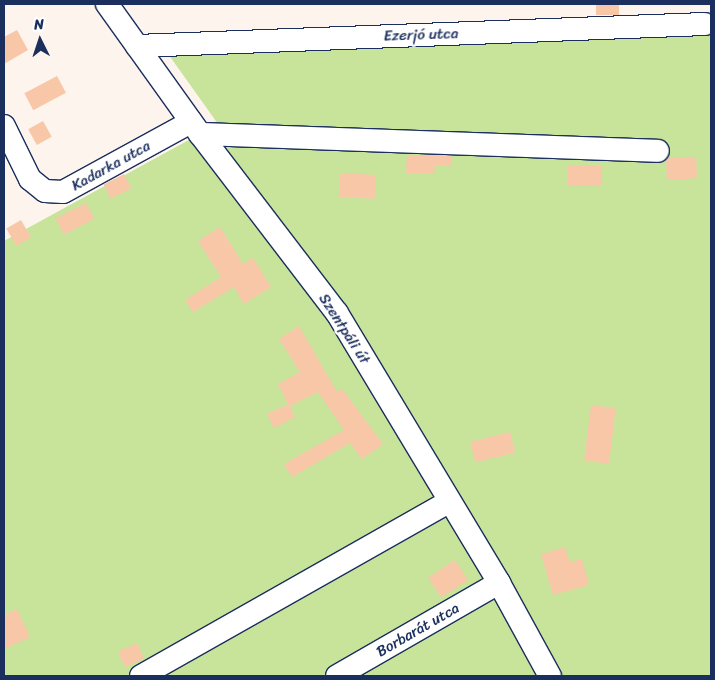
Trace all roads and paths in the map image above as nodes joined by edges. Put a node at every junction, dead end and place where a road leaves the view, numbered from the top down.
1 (107, 4) edge
2 (706, 24) dead end
3 (137, 46) junction
4 (4, 126) edge
5 (195, 128) junction
6 (658, 151) dead end
7 (449, 502) junction
8 (499, 583) junction
9 (140, 676) edge
10 (337, 676) edge
11 (550, 676) edge

1 - 3 street, Szentpáli út
2 - 3 street, Ezerjó utca
3 - 5 street, Szentpáli út
4 - 5 street, Kadarka utca
5 - 6 street
5 - 7 street, Szentpáli út
7 - 8 street, Szentpáli út
7 - 9 street
8 - 10 street, Borbarát utca
8 - 11 street, Szentpáli út

